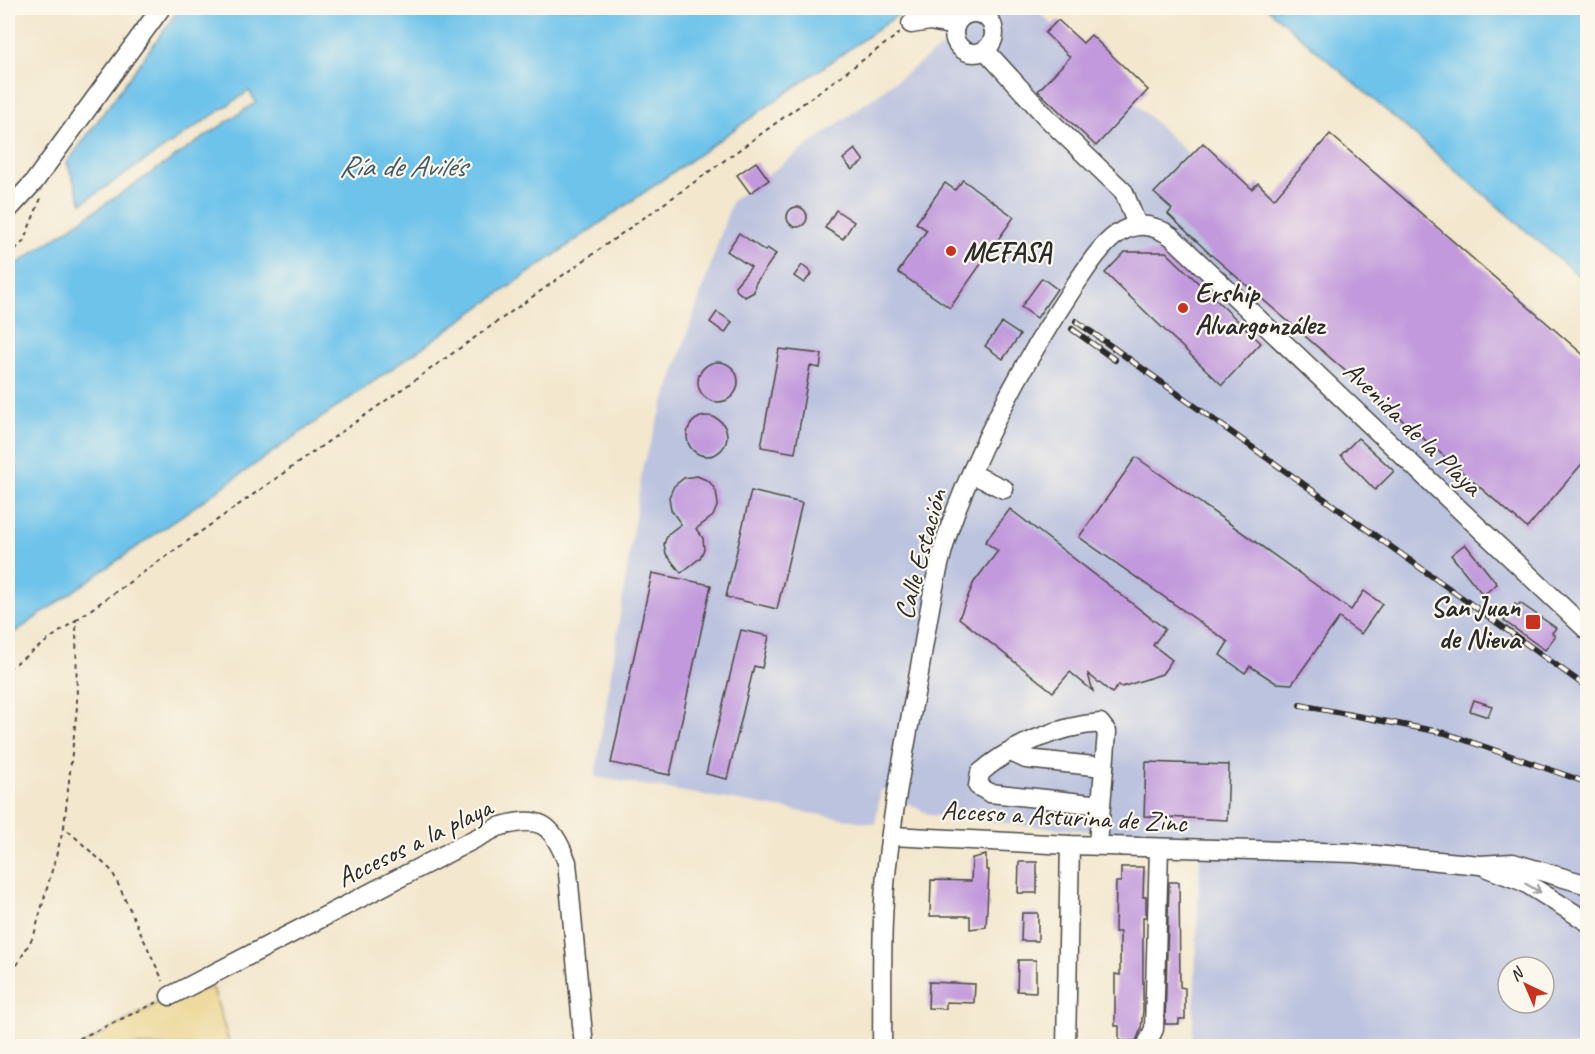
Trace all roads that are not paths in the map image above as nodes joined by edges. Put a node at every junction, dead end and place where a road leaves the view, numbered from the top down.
1 (161, 8) edge
2 (911, 24) road end
3 (955, 26) junction
4 (986, 51) junction
5 (8, 210) edge
6 (1137, 225) junction
7 (972, 474) junction
8 (1004, 489) dead end
9 (1587, 631) edge
10 (1011, 752) junction
11 (1104, 767) junction
12 (1101, 806) junction
13 (891, 836) junction
14 (1070, 845) junction
15 (1098, 845) junction
16 (1159, 848) junction
17 (1480, 865) junction
18 (1587, 885) edge
19 (1587, 922) edge
20 (170, 996) road end
21 (584, 1047) edge
22 (882, 1047) edge
23 (1066, 1047) edge
24 (1146, 1047) edge

1 - 5 street
2 - 3 street
3 - 4 street
3 - 4 street
4 - 6 street
6 - 7 street, Calle Estación
6 - 9 street, Avenida de la Playa
7 - 8 street
7 - 13 street, Calle Estación
10 - 11 street
10 - 11 street
10 - 12 street
11 - 12 street
12 - 15 street
13 - 14 street, Acceso a Asturina de Zinc
13 - 22 street, Calle Estación
14 - 15 street, Acceso a Asturina de Zinc
14 - 23 street
15 - 16 street, Acceso a Asturina de Zinc
16 - 17 street, Acceso a Asturina de Zinc
16 - 24 street
17 - 18 street
17 -> 19 street
20 - 21 street, Accesos a la playa

